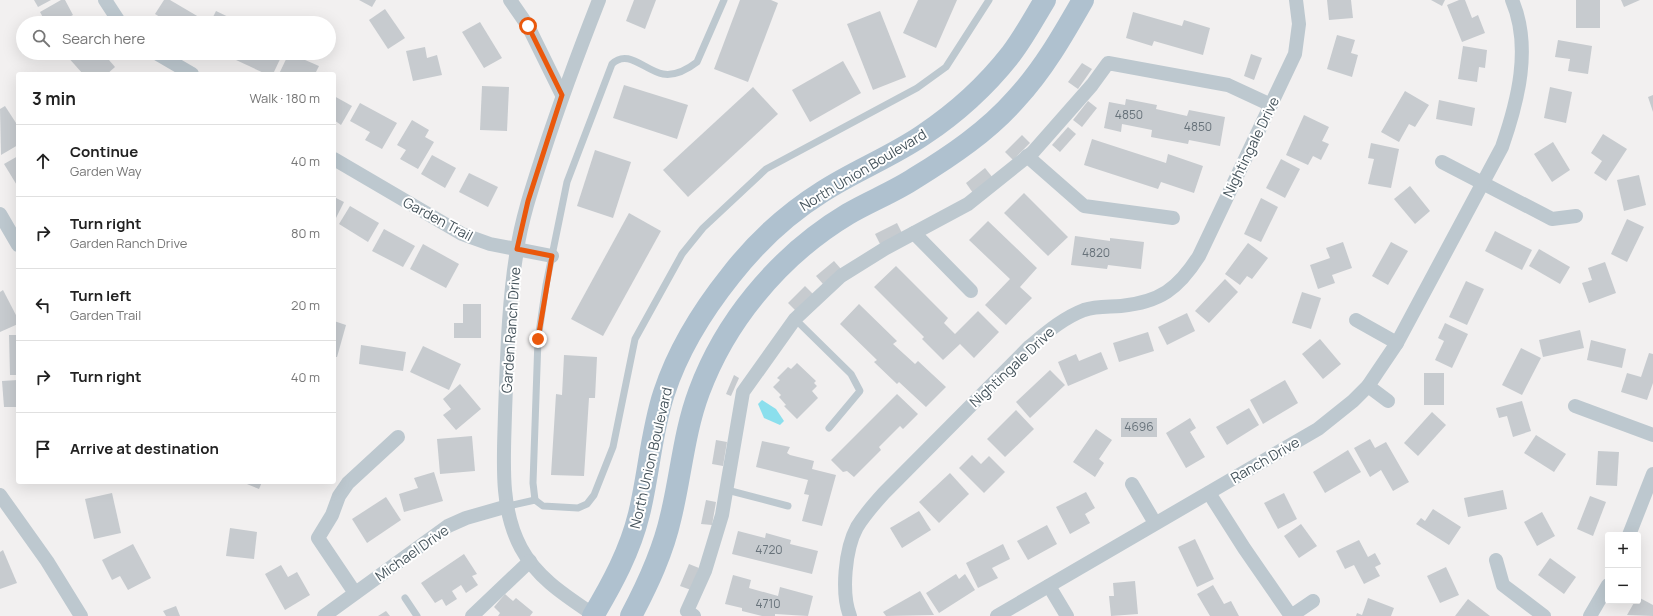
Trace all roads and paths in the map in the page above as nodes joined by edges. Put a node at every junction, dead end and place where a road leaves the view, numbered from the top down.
1 (106, 0) edge
2 (510, 0) edge
3 (599, 0) edge
4 (724, 0) edge
5 (989, 0) edge
6 (1045, 0) edge
7 (1083, 0) edge
8 (1296, 0) edge
9 (1512, 0) edge
10 (116, 16) edge
11 (168, 60) edge
12 (189, 72) edge
13 (562, 95) junction
14 (1271, 105) junction
15 (1028, 156) junction
16 (336, 160) edge
17 (1442, 162) dead end
18 (1484, 183) junction
19 (0, 214) edge
20 (1576, 216) dead end
21 (1173, 218) dead end
22 (914, 233) junction
23 (16, 242) edge
24 (517, 249) junction
25 (552, 256) junction
26 (971, 291) dead end
27 (795, 319) junction
28 (1356, 320) dead end
29 (1397, 343) junction
30 (1368, 386) junction
31 (1388, 401) dead end
32 (1575, 406) dead end
33 (829, 428) dead end
34 (1653, 435) edge
35 (398, 437) dead end
36 (1653, 474) edge
37 (1132, 484) dead end
38 (727, 490) junction
39 (1209, 492) junction
40 (0, 495) edge
41 (535, 500) junction
42 (1648, 502) edge
43 (508, 506) junction
44 (788, 506) dead end
45 (1155, 523) junction
46 (1631, 532) edge
47 (1496, 560) dead end
48 (530, 561) junction
49 (1049, 586) junction
50 (1605, 590) edge
51 (355, 593) junction
52 (405, 598) dead end
53 (1313, 601) dead end
54 (81, 616) edge
55 (324, 616) edge
56 (418, 616) edge
57 (472, 616) edge
58 (593, 616) edge
59 (631, 616) edge
60 (694, 616) edge
61 (850, 616) edge
62 (997, 616) edge
63 (1067, 616) edge
64 (1291, 616) edge
65 (1544, 616) edge
66 (1590, 616) edge

1 - 10 street
2 - 13 street
3 - 13 street, Garden Ranch Drive
4 - 25 lane
5 - 41 lane
6 - 58 main road, North Union Boulevard
7 - 59 main road
8 - 14 street, Nightingale Drive
9 - 18 street, Ranch Drive
11 - 12 street
13 - 24 street, Garden Ranch Drive
14 - 15 street
14 - 61 street, Nightingale Drive
15 - 21 street
15 - 22 street
16 - 24 street, Garden Trail
17 - 18 street
18 - 20 street
18 - 29 street, Ranch Drive
19 - 23 street
22 - 26 street
22 - 27 street
24 - 25 street, Garden Trail
24 - 43 street, Garden Ranch Drive
25 - 41 lane
27 - 33 lane
27 - 38 street
28 - 29 street
29 - 30 street, Ranch Drive
30 - 31 street
30 - 39 street, Ranch Drive
32 - 34 street
35 - 51 street
36 - 42 street
37 - 45 street
38 - 44 lane
38 - 60 street
39 - 45 street, Ranch Drive
39 - 64 street
40 - 54 street
41 - 43 lane
42 - 46 street
43 - 48 street, Garden Ranch Drive
43 - 51 street, Michael Drive
45 - 49 street, Ranch Drive
47 - 65 street
48 - 57 street
48 - 58 street, Garden Ranch Drive
49 - 62 street, Ranch Drive
49 - 63 street
50 - 66 street
51 - 55 street, Michael Drive
52 - 56 lane
53 - 64 street

